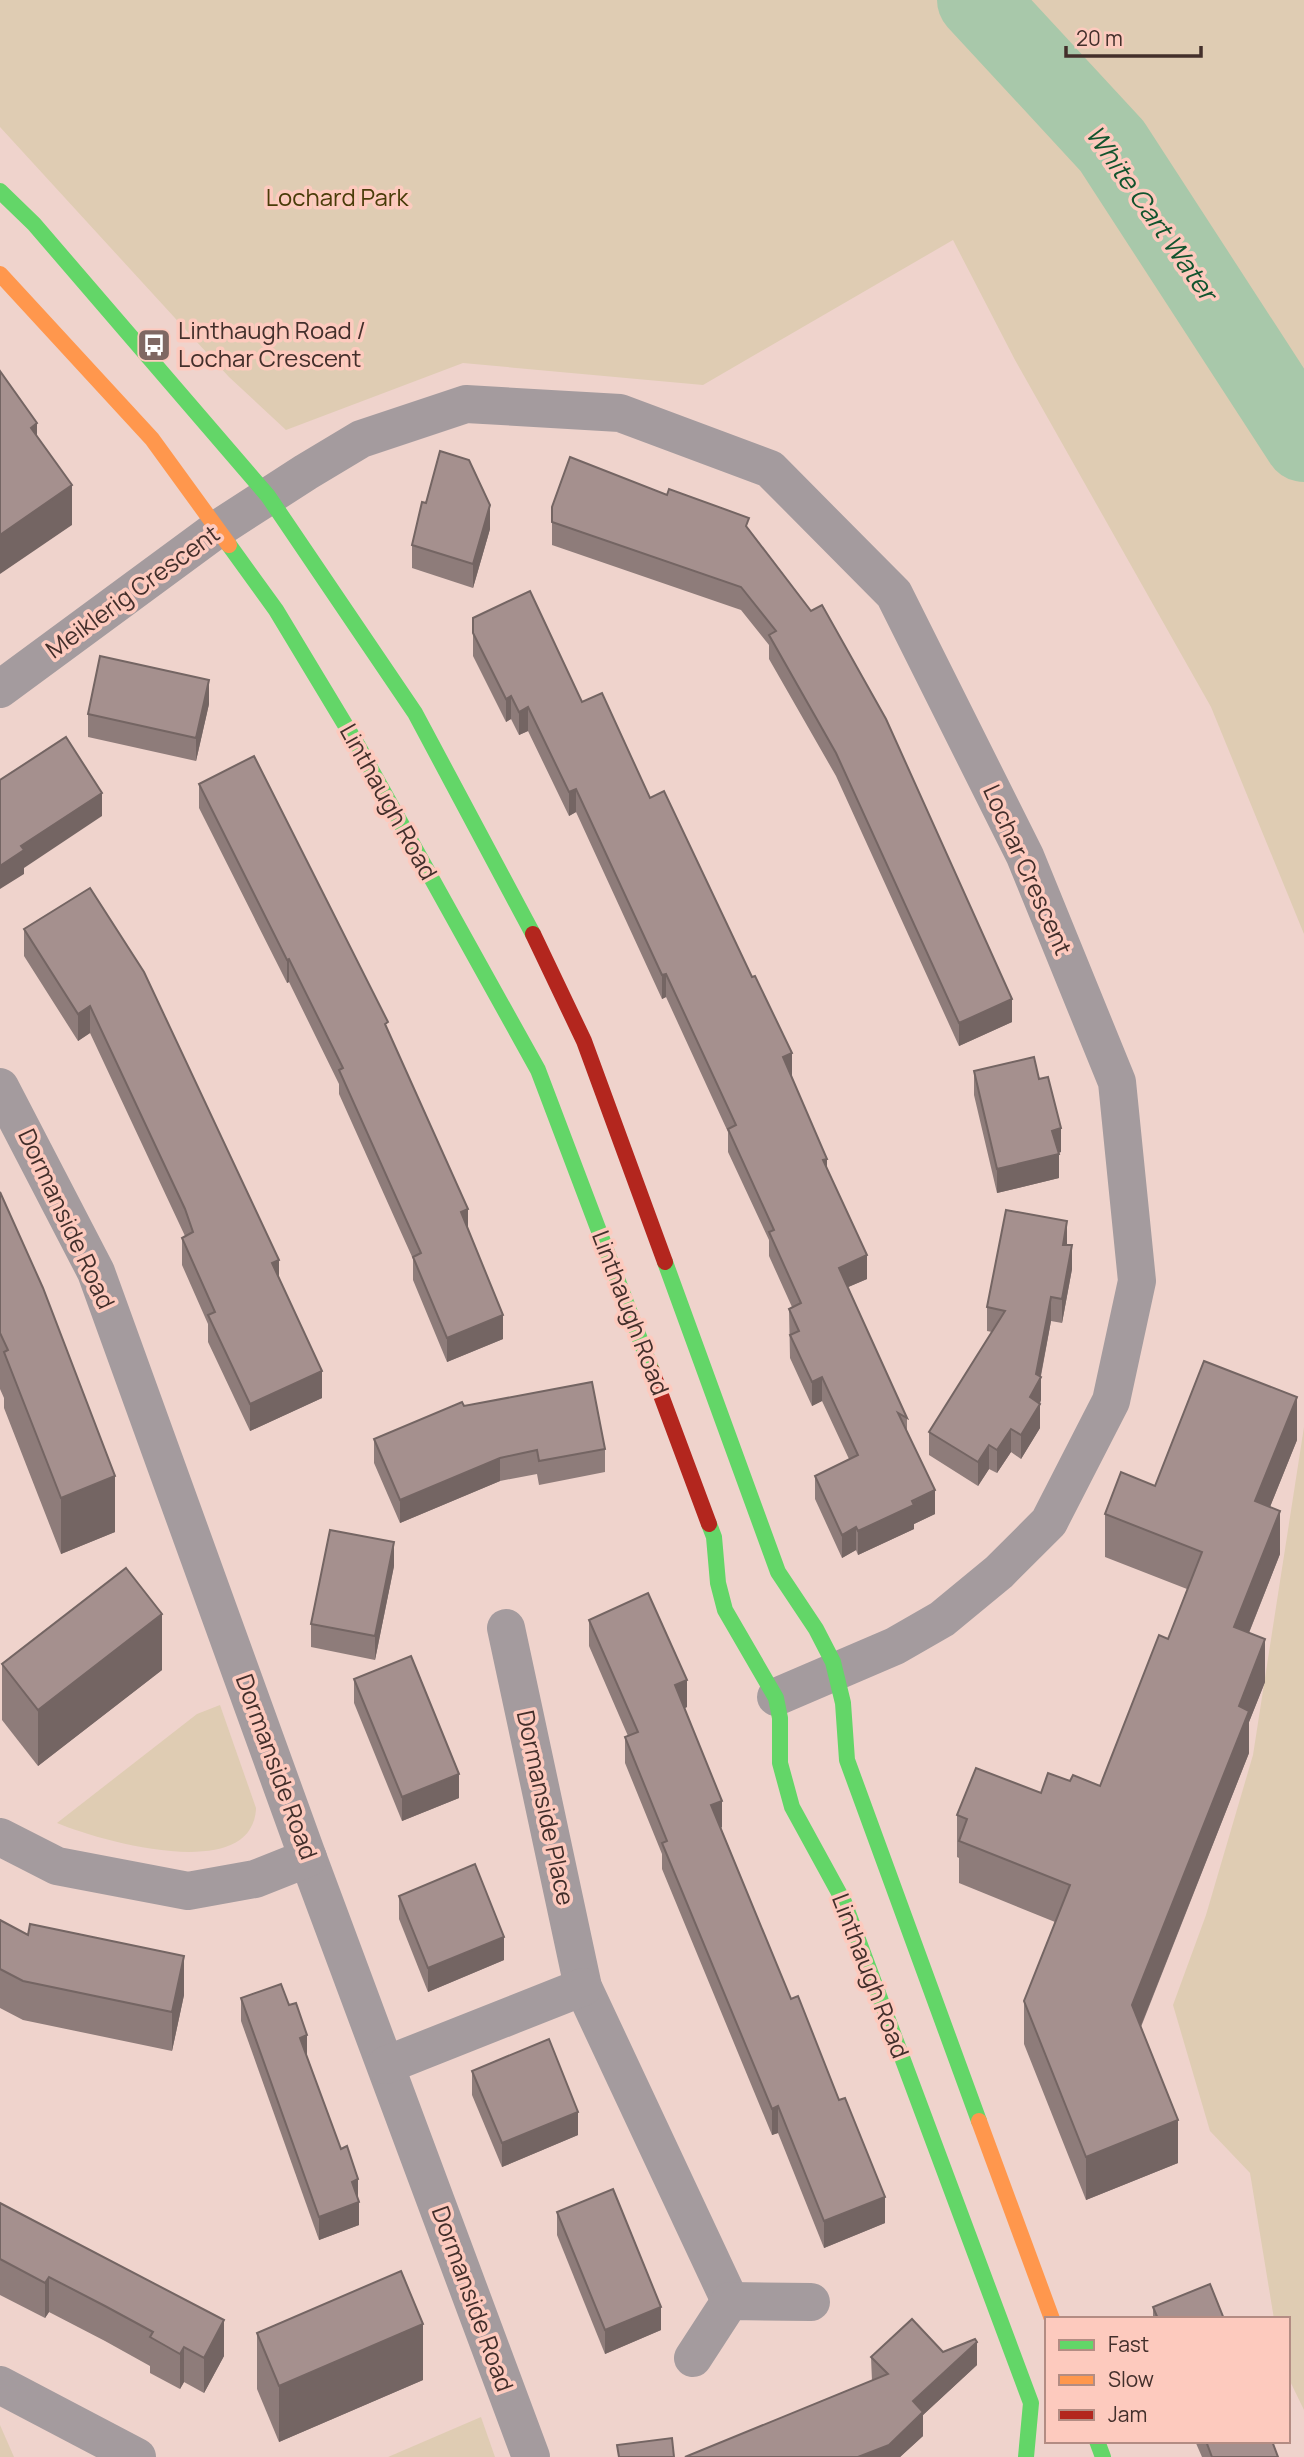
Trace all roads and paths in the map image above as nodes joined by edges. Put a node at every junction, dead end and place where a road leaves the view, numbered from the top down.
1 (0, 191) edge
2 (0, 274) edge
3 (268, 496) junction
4 (216, 530) junction
5 (0, 689) edge
6 (0, 1087) edge
7 (506, 1628) dead end
8 (836, 1670) junction
9 (776, 1697) junction
10 (0, 1837) edge
11 (308, 1858) junction
12 (583, 1987) junction
13 (386, 2064) junction
14 (730, 2301) junction
15 (811, 2302) dead end
16 (1051, 2317) edge
17 (693, 2358) dead end
18 (0, 2385) edge
19 (137, 2457) edge
20 (531, 2457) edge
21 (1026, 2457) edge

1 - 3 street, Linthaugh Road
2 - 4 street, Linthaugh Road
3 - 4 street, Meiklerig Crescent
3 - 8 street, Linthaugh Road
3 - 8 street, Lochar Crescent
4 - 5 street, Meiklerig Crescent
4 - 9 street, Linthaugh Road
6 - 11 street, Dormanside Road
7 - 12 street, Dormanside Place
8 - 9 street, Lochar Crescent
8 - 16 street, Linthaugh Road
9 - 21 street, Linthaugh Road
10 - 11 street
11 - 13 street, Dormanside Road
12 - 13 street
12 - 14 street, Dormanside Place
13 - 20 street, Dormanside Road
14 - 15 street
14 - 17 street
18 - 19 street

